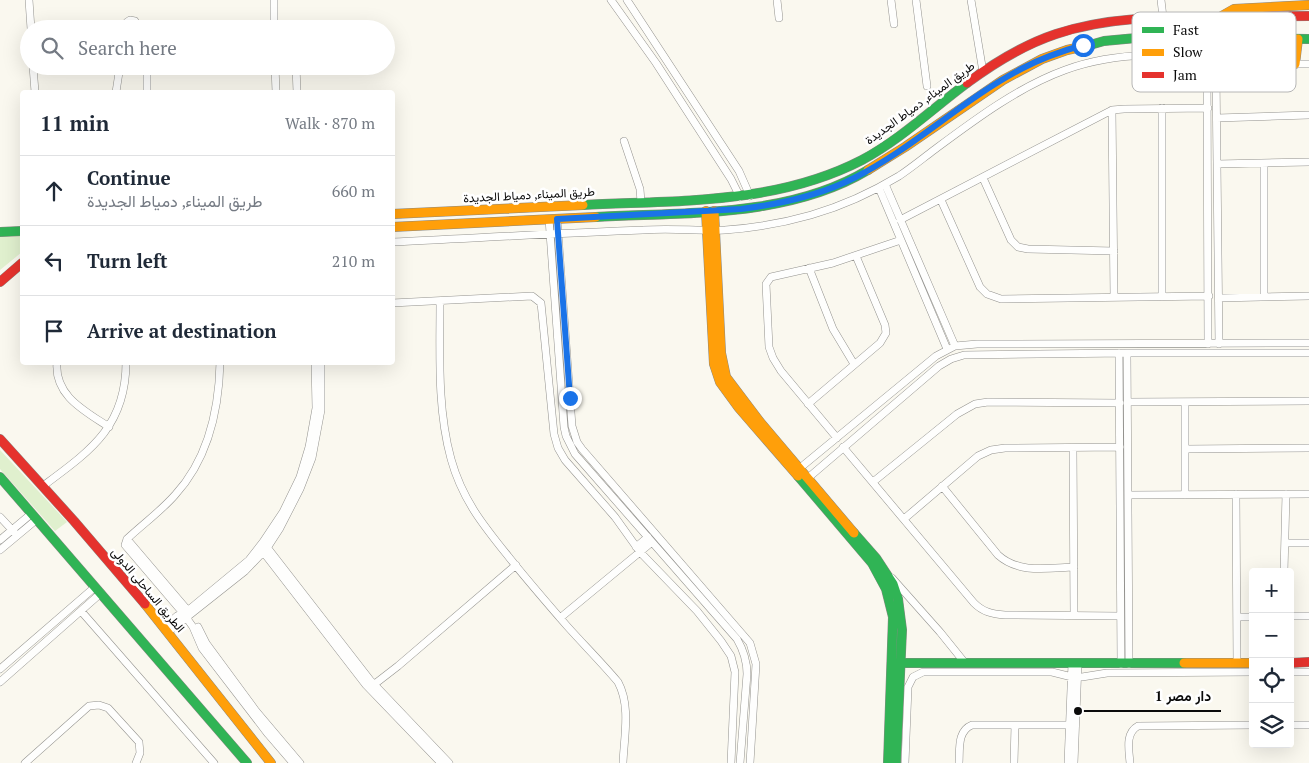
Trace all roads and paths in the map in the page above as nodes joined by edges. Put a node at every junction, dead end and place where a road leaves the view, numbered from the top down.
1 (29, 0) edge
2 (274, 0) edge
3 (611, 0) edge
4 (627, 0) edge
5 (777, 0) edge
6 (891, 0) edge
7 (916, 0) edge
8 (971, 0) edge
9 (1309, 5) edge
10 (1226, 12) edge
11 (1296, 16) edge
12 (1309, 16) edge
13 (779, 18) dead end
14 (1132, 18) edge
15 (30, 20) edge
16 (274, 20) edge
17 (894, 24) dead end
18 (1132, 37) edge
19 (1298, 39) joint
20 (1309, 39) edge
21 (1132, 56) edge
22 (1296, 56) edge
23 (1296, 64) edge
24 (1309, 64) edge
25 (983, 72) junction
26 (34, 75) edge
27 (119, 75) edge
28 (147, 75) edge
29 (275, 75) edge
30 (296, 75) edge
31 (927, 86) dead end
32 (35, 90) edge
33 (116, 90) edge
34 (147, 90) edge
35 (276, 90) edge
36 (297, 90) edge
37 (1208, 92) edge
38 (1216, 92) edge
39 (1162, 108) junction
40 (1208, 108) junction
41 (1112, 110) junction
42 (1309, 116) edge
43 (1217, 118) junction
44 (624, 141) dead end
45 (1309, 162) edge
46 (1264, 163) junction
47 (1217, 164) junction
48 (983, 178) junction
49 (882, 186) junction
50 (750, 196) junction
51 (740, 198) junction
52 (941, 200) junction
53 (641, 202) junction
54 (477, 210) junction
55 (488, 210) junction
56 (710, 211) junction
57 (395, 214) edge
58 (553, 219) junction
59 (900, 220) junction
60 (490, 222) junction
61 (478, 223) junction
62 (395, 227) edge
63 (711, 230) junction
64 (20, 231) edge
65 (0, 232) edge
66 (555, 233) junction
67 (901, 240) junction
68 (395, 242) edge
69 (1114, 251) junction
70 (856, 256) junction
71 (20, 265) edge
72 (809, 268) junction
73 (0, 282) edge
74 (1209, 296) junction
75 (1309, 296) edge
76 (1162, 297) junction
77 (1264, 297) junction
78 (1114, 298) junction
79 (1218, 298) junction
80 (440, 301) junction
81 (395, 303) edge
82 (1309, 343) edge
83 (1208, 344) junction
84 (1219, 344) junction
85 (955, 346) junction
86 (947, 349) junction
87 (1123, 353) junction
88 (1309, 353) edge
89 (854, 364) junction
90 (57, 365) edge
91 (126, 365) edge
92 (220, 365) edge
93 (316, 365) edge
94 (321, 365) edge
95 (1309, 400) edge
96 (1128, 402) junction
97 (1185, 402) junction
98 (1120, 403) junction
99 (808, 404) junction
100 (109, 427) junction
101 (837, 438) junction
102 (0, 439) edge
103 (774, 444) junction
104 (843, 447) junction
105 (1120, 447) junction
106 (1073, 448) junction
107 (1185, 448) junction
108 (1309, 448) edge
109 (800, 468) junction
110 (0, 478) edge
111 (808, 478) junction
112 (873, 482) junction
113 (43, 486) junction
114 (942, 486) junction
115 (1236, 494) junction
116 (1286, 494) junction
117 (1309, 494) edge
118 (1128, 495) junction
119 (1185, 495) junction
120 (0, 517) edge
121 (34, 517) junction
122 (904, 519) junction
123 (14, 533) junction
124 (650, 539) junction
125 (0, 540) edge
126 (1285, 543) junction
127 (1309, 543) edge
128 (263, 547) junction
129 (638, 549) junction
130 (0, 550) edge
131 (516, 565) junction
132 (1074, 567) junction
133 (1284, 568) edge
134 (885, 570) junction
135 (98, 590) junction
136 (81, 611) junction
137 (187, 614) junction
138 (1074, 615) junction
139 (1120, 616) junction
140 (1294, 616) edge
141 (1309, 616) edge
142 (1237, 617) junction
143 (1249, 617) edge
144 (560, 618) junction
145 (166, 629) junction
146 (1309, 662) edge
147 (896, 663) junction
148 (1237, 663) junction
149 (1249, 663) edge
150 (1294, 663) edge
151 (965, 664) junction
152 (1075, 664) junction
153 (1125, 664) junction
154 (0, 669) edge
155 (1249, 672) edge
156 (1294, 672) edge
157 (1309, 672) edge
158 (1075, 677) junction
159 (0, 682) edge
160 (370, 684) junction
161 (1015, 725) junction
162 (1069, 725) junction
163 (1249, 725) edge
164 (1294, 725) edge
165 (1309, 725) edge
166 (230, 728) junction
167 (249, 736) junction
168 (234, 748) junction
169 (25, 763) edge
170 (136, 763) edge
171 (214, 763) edge
172 (246, 763) edge
173 (271, 763) edge
174 (293, 763) edge
175 (300, 763) edge
176 (441, 763) edge
177 (449, 763) edge
178 (623, 763) edge
179 (731, 763) edge
180 (740, 763) edge
181 (750, 763) edge
182 (888, 763) edge
183 (896, 763) edge
184 (905, 763) edge
185 (959, 763) edge
186 (1014, 763) edge
187 (1068, 763) edge
188 (1074, 763) edge
189 (1130, 763) edge

1 - 15 street
2 - 16 street
3 - 51 street
4 - 50 street
5 - 13 street
6 - 17 street
7 - 31 street
8 - 25 street
9 - 10 main road
11 - 12 main road, طريق الميناء, دمياط الجديدة
14 - 25 main road, طريق الميناء, دمياط الجديدة
18 - 56 main road, طريق الميناء, دمياط الجديدة
19 - 20 main road, طريق الميناء, دمياط الجديدة
19 - 22 main road
21 - 49 street
23 - 24 street
25 - 50 main road, طريق الميناء, دمياط الجديدة
26 - 32 street
27 - 33 street
28 - 34 street
29 - 35 street
30 - 36 street
37 - 40 street
38 - 43 street
39 - 40 street
39 - 41 street
39 - 76 street
40 - 74 street
41 - 48 street
41 - 69 street
42 - 43 street
43 - 47 street
44 - 53 street
45 - 46 street
46 - 47 street
46 - 77 street
47 - 79 street
48 - 52 street
48 - 69 street
49 - 59 street
49 - 63 street
49 - 67 street
50 - 51 main road, طريق الميناء, دمياط الجديدة
51 - 53 main road, طريق الميناء, دمياط الجديدة
52 - 59 street
52 - 78 street
53 - 55 main road, طريق الميناء, دمياط الجديدة
54 - 55 main road, طريق الميناء, دمياط الجديدة
54 - 57 main road, طريق الميناء, دمياط الجديدة
54 - 61 main road
55 - 60 main road
56 - 58 main road, طريق الميناء, دمياط الجديدة
56 - 63 main road
58 - 60 main road, طريق الميناء, دمياط الجديدة
58 - 66 street
59 - 85 street
60 - 61 main road, طريق الميناء, دمياط الجديدة
61 - 62 main road, طريق الميناء, دمياط الجديدة
63 - 66 street
63 - 103 main road
64 - 65 main road
66 - 68 street
66 - 124 street
66 - 181 street
67 - 70 street
67 - 86 street
69 - 78 street
70 - 72 street
70 - 89 street
71 - 73 main road
72 - 89 street
72 - 99 street
74 - 76 street
74 - 83 street
75 - 77 street
76 - 78 street
77 - 79 street
79 - 84 street
80 - 81 street
80 - 129 street
80 - 131 street
82 - 84 street
83 - 84 street
83 - 85 street
85 - 86 street
86 - 101 street
87 - 88 street
87 - 96 street
87 - 98 street
87 - 104 street
89 - 99 street
90 - 100 street
91 - 100 street
92 - 137 street
93 - 128 street
94 - 128 street
95 - 97 street
96 - 97 street
96 - 118 street
97 - 107 street
98 - 105 street
98 - 112 street
99 - 101 street
100 - 113 street
101 - 109 street
102 - 113 main road, الطريق الساحلى الدولى
103 - 109 main road
103 - 147 main road
104 - 111 street
104 - 112 street
105 - 106 street
105 - 139 street
106 - 114 street
106 - 132 street
107 - 108 street
107 - 119 street
109 - 111 main road
110 - 121 main road, الطريق الساحلى الدولى
111 - 134 main road
112 - 122 street
113 - 145 main road, الطريق الساحلى الدولى
114 - 122 street
114 - 132 street
115 - 116 street
115 - 119 street
115 - 142 street
116 - 117 street
116 - 126 street
118 - 119 street
118 - 153 street
120 - 123 street
121 - 123 street
121 - 135 main road, الطريق الساحلى الدولى
122 - 138 street
123 - 125 street
123 - 130 street
124 - 129 street
124 - 180 street
126 - 127 street
126 - 133 street
128 - 137 street
128 - 160 street
129 - 144 street
129 - 179 street
131 - 144 street
131 - 160 street
132 - 138 street
134 - 147 main road
134 - 151 street
135 - 136 street
135 - 154 street
135 - 166 main road, الطريق الساحلى الدولى
136 - 159 street
136 - 171 street
137 - 145 street
137 - 174 street
137 - 175 street
138 - 139 street
139 - 153 street
140 - 141 street
142 - 143 street
142 - 148 street
144 - 178 street
145 - 166 main road, الطريق الساحلى الدولى
146 - 150 main road
147 - 151 main road
147 - 182 main road
147 - 183 main road
148 - 149 main road
148 - 153 main road
151 - 152 main road
152 - 153 main road
152 - 158 street
155 - 158 street
156 - 157 street
158 - 162 street
158 - 184 street
158 - 188 street
160 - 176 street
160 - 177 street
161 - 162 street
161 - 185 street
161 - 186 street
162 - 187 street
163 - 189 street
164 - 165 street
166 - 167 main road, الطريق الساحلى الدولى
166 - 168 main road, الطريق الساحلى الدولى
167 - 168 main road
167 - 173 main road, الطريق الساحلى الدولى
168 - 172 main road, الطريق الساحلى الدولى
169 - 170 street

